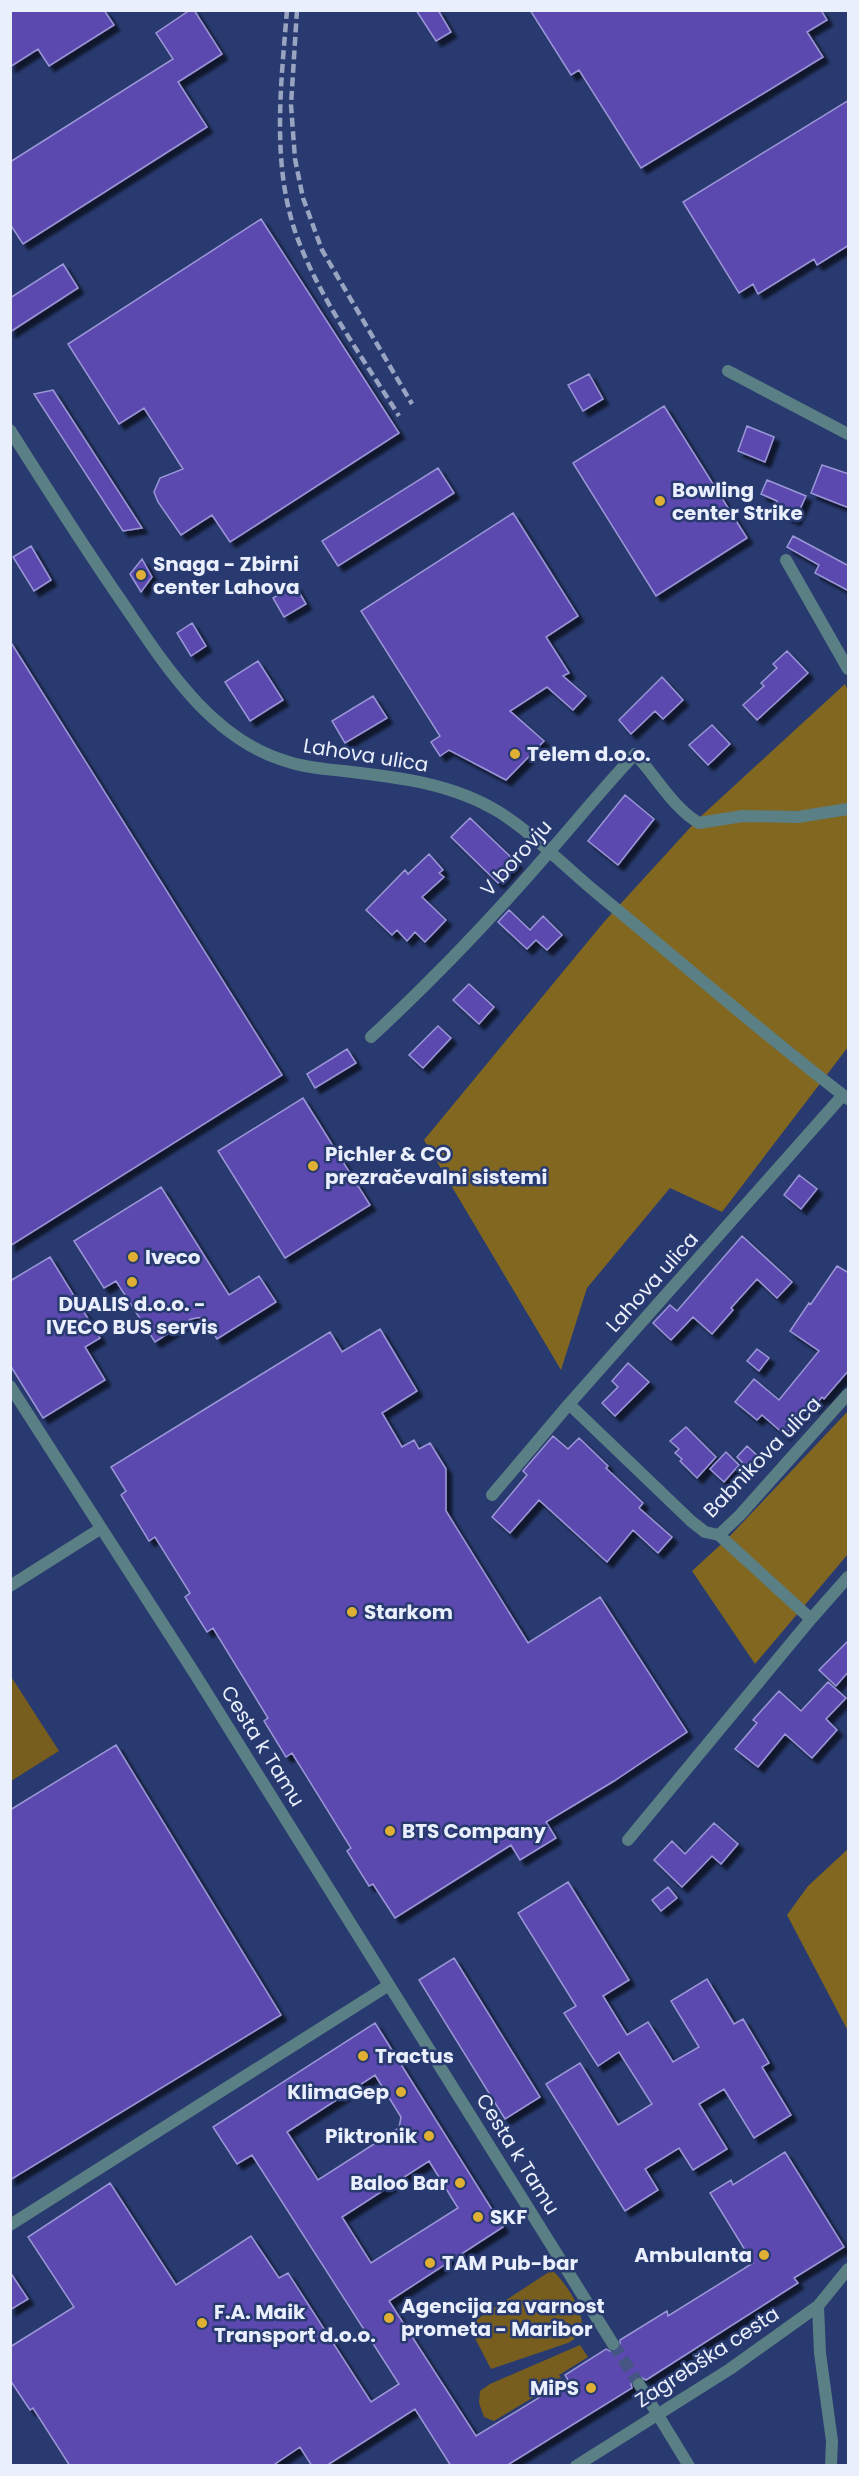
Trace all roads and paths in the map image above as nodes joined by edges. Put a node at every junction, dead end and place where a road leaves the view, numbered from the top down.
1 (728, 371) dead end
2 (10, 430) edge
3 (849, 434) edge
4 (786, 560) dead end
5 (849, 669) edge
6 (849, 809) edge
7 (550, 852) junction
8 (371, 1036) dead end
9 (846, 1097) edge
10 (10, 1386) edge
11 (849, 1394) edge
12 (569, 1404) junction
13 (492, 1495) dead end
14 (100, 1529) junction
15 (719, 1535) junction
16 (849, 1576) edge
17 (10, 1586) edge
18 (811, 1619) junction
19 (628, 1840) dead end
20 (389, 1985) junction
21 (10, 2225) edge
22 (849, 2269) edge
23 (818, 2306) junction
24 (614, 2344) tunnel mouth
25 (639, 2384) tunnel mouth
26 (657, 2413) junction
27 (576, 2466) edge
28 (688, 2466) edge
29 (831, 2466) edge

1 - 3 street
2 - 7 street, Lahova ulica
4 - 5 street
6 - 7 street, V borovju
7 - 8 street, V borovju
7 - 9 street, Lahova ulica
9 - 12 street, Lahova ulica
10 - 14 street, Cesta k Tamu
11 - 15 street, Babnikova ulica
12 - 13 street, Lahova ulica
12 - 15 street, Babnikova ulica
14 - 17 street
14 - 20 street, Cesta k Tamu
15 - 18 street
16 - 18 street
18 - 19 street
20 - 21 street
20 - 24 street, Cesta k Tamu
22 - 23 street, Zagrebška cesta
23 - 26 street, Zagrebška cesta
23 - 29 street
25 - 26 street
26 - 27 street, Zagrebška cesta
26 - 28 street

